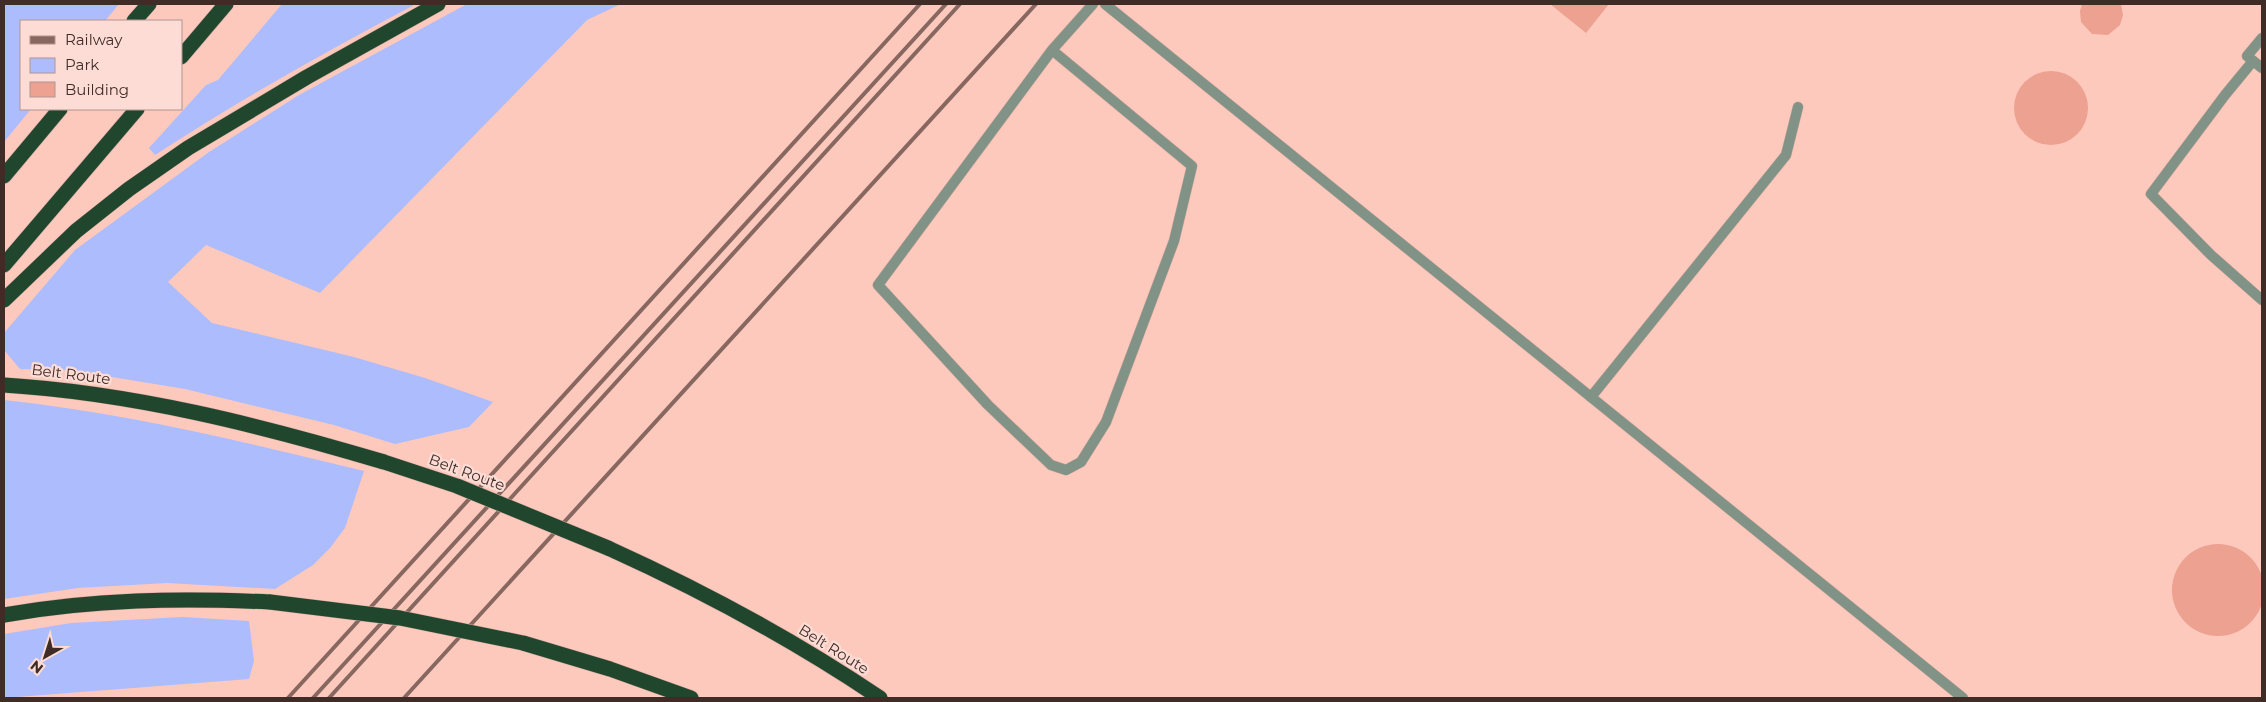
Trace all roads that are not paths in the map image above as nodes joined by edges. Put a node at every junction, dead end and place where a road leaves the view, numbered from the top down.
1 (148, 4) edge
2 (226, 4) edge
3 (438, 4) edge
4 (1093, 4) edge
5 (1105, 4) edge
6 (135, 20) edge
7 (2262, 38) edge
8 (1052, 50) junction
9 (182, 56) edge
10 (2253, 61) junction
11 (2262, 68) edge
12 (1798, 107) dead end
13 (59, 110) edge
14 (136, 110) edge
15 (4, 176) edge
16 (4, 265) edge
17 (4, 300) edge
18 (2262, 300) edge
19 (4, 385) edge
20 (1591, 397) junction
21 (4, 615) edge
22 (691, 698) edge
23 (880, 698) edge
24 (1963, 698) edge

1 - 6 highway
2 - 9 highway
3 - 17 highway
4 - 8 lane
5 - 20 lane
7 - 10 lane
8 - 8 lane
10 - 11 lane
10 - 18 lane
12 - 20 lane
13 - 15 highway
14 - 16 highway
19 - 23 highway, Belt Route, bridge
20 - 24 lane
21 - 22 highway, bridge

